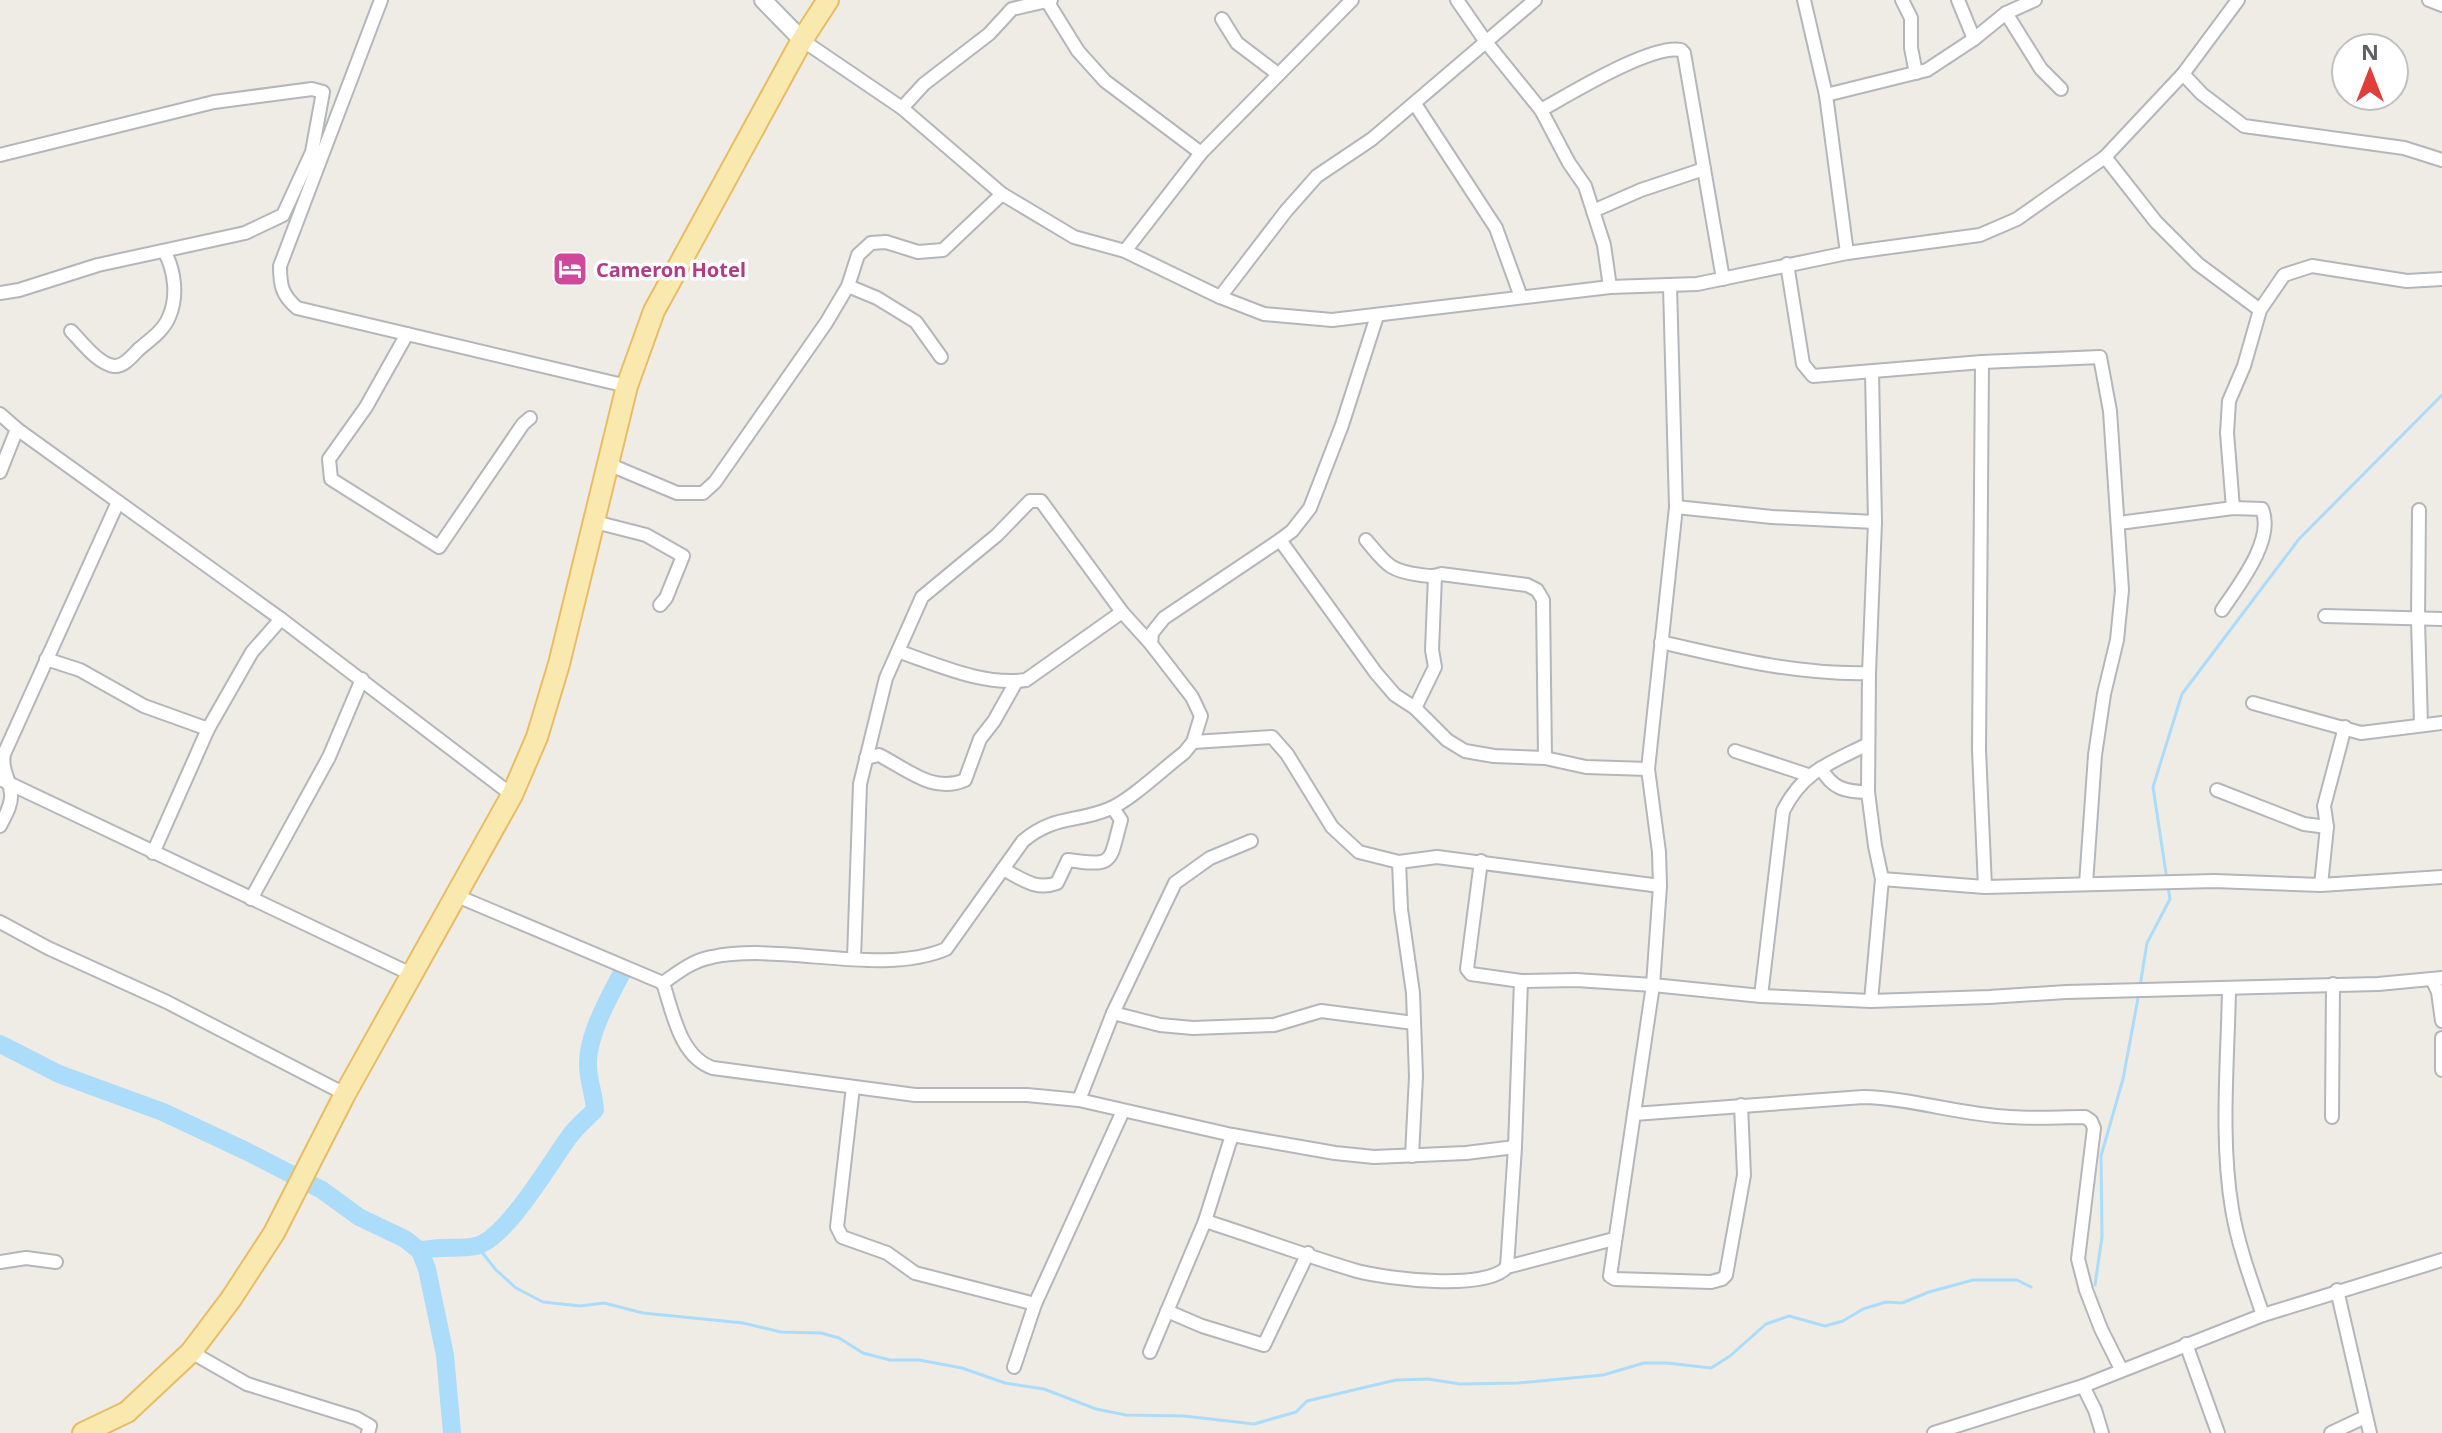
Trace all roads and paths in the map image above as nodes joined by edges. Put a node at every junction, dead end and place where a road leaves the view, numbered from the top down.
1 (381, 0) edge
2 (763, 0) edge
3 (828, 0) edge
4 (1049, 0) edge
5 (1352, 0) edge
6 (1457, 0) edge
7 (1535, 0) edge
8 (1804, 0) edge
9 (1902, 0) edge
10 (1958, 0) edge
11 (2035, 0) edge
12 (2238, 0) edge
13 (2429, 0) edge
14 (2442, 5) edge
15 (2006, 13) junction
16 (1222, 19) dead end
17 (1974, 39) junction
18 (802, 40) junction
19 (1486, 42) junction
20 (1916, 73) junction
21 (1278, 74) junction
22 (2183, 74) junction
23 (2061, 89) dead end
24 (1826, 95) junction
25 (1415, 104) junction
26 (902, 108) junction
27 (1541, 110) junction
28 (1201, 153) junction
29 (0, 155) edge
30 (2105, 157) junction
31 (2442, 160) edge
32 (1704, 169) junction
33 (1002, 194) junction
34 (1593, 211) junction
35 (164, 251) junction
36 (1125, 251) junction
37 (1847, 253) junction
38 (1787, 264) junction
39 (1723, 279) junction
40 (2442, 279) edge
41 (848, 286) junction
42 (1670, 286) junction
43 (1610, 287) junction
44 (0, 293) edge
45 (1220, 297) junction
46 (1521, 297) junction
47 (2260, 310) junction
48 (1377, 316) junction
49 (71, 331) dead end
50 (407, 334) junction
51 (941, 357) dead end
52 (1982, 362) junction
53 (1872, 372) junction
54 (627, 386) junction
55 (0, 414) edge
56 (530, 418) dead end
57 (17, 429) junction
58 (608, 464) junction
59 (0, 472) edge
60 (118, 502) junction
61 (1676, 507) junction
62 (2233, 508) junction
63 (2419, 510) dead end
64 (595, 522) junction
65 (1875, 522) junction
66 (2119, 523) junction
67 (1280, 540) junction
68 (1366, 540) dead end
69 (1435, 576) junction
70 (660, 605) dead end
71 (2222, 610) dead end
72 (1122, 612) junction
73 (2325, 616) dead end
74 (281, 619) junction
75 (2442, 619) edge
76 (2418, 620) junction
77 (1661, 642) junction
78 (1151, 644) junction
79 (900, 652) junction
80 (46, 659) junction
81 (1869, 673) junction
82 (362, 679) junction
83 (1016, 682) junction
84 (2253, 703) dead end
85 (1415, 708) junction
86 (2442, 723) edge
87 (2421, 725) junction
88 (2345, 727) junction
89 (208, 729) junction
90 (1193, 742) junction
91 (1868, 744) junction
92 (1735, 751) dead end
93 (866, 758) junction
94 (1545, 758) junction
95 (1821, 768) junction
96 (1648, 769) junction
97 (1808, 775) junction
98 (4, 781) edge
99 (2217, 790) dead end
100 (1868, 792) junction
101 (512, 795) junction
102 (1113, 808) junction
103 (0, 826) edge
104 (2327, 827) junction
105 (1251, 841) dead end
106 (153, 853) junction
107 (1481, 861) junction
108 (1399, 862) junction
109 (1003, 869) junction
110 (2442, 877) edge
111 (1882, 879) junction
112 (2086, 884) junction
113 (2321, 885) junction
114 (1660, 886) junction
115 (1985, 887) junction
116 (457, 896) junction
117 (251, 899) junction
118 (0, 922) edge
119 (854, 959) junction
120 (411, 974) junction
121 (2437, 978) edge
122 (1521, 981) junction
123 (663, 983) junction
124 (2333, 984) junction
125 (1653, 985) junction
126 (2229, 988) junction
127 (1761, 996) junction
128 (1871, 1001) junction
129 (1113, 1013) junction
130 (2442, 1021) edge
131 (1414, 1023) junction
132 (2442, 1038) edge
133 (2442, 1070) edge
134 (853, 1087) junction
135 (345, 1094) junction
136 (1079, 1100) junction
137 (1741, 1105) junction
138 (1123, 1111) junction
139 (1634, 1114) junction
140 (2332, 1117) dead end
141 (1232, 1135) junction
142 (1515, 1147) junction
143 (1412, 1156) junction
144 (1205, 1221) junction
145 (1614, 1239) junction
146 (1308, 1253) junction
147 (2442, 1260) edge
148 (0, 1262) edge
149 (56, 1262) dead end
150 (1507, 1267) junction
151 (2337, 1290) junction
152 (1035, 1304) junction
153 (1167, 1311) junction
154 (2263, 1315) junction
155 (2186, 1344) junction
156 (191, 1352) junction
157 (1150, 1352) dead end
158 (1014, 1367) dead end
159 (2121, 1369) junction
160 (2083, 1386) junction
161 (2365, 1417) junction
162 (83, 1433) edge
163 (368, 1433) edge
164 (1934, 1433) edge
165 (2102, 1433) edge
166 (2218, 1433) edge
167 (2331, 1433) edge
168 (2370, 1433) edge

1 - 50 street
2 - 18 street
3 - 18 main road
4 - 26 street
4 - 28 street
5 - 21 street
6 - 19 street
7 - 19 street
8 - 24 street
9 - 20 street
10 - 17 street
11 - 15 street
12 - 22 street
13 - 14 street
15 - 17 street
15 - 23 street
16 - 21 street
17 - 20 street
18 - 26 street
18 - 54 main road
19 - 25 street
19 - 27 street
20 - 24 street
21 - 28 street
22 - 30 street
22 - 31 street
24 - 37 street
25 - 45 street
25 - 46 street
26 - 33 street
27 - 32 street
27 - 34 street
28 - 36 street
29 - 35 street
30 - 37 street
30 - 47 street
32 - 34 street
32 - 39 street
33 - 36 street
33 - 41 street
34 - 43 street
35 - 44 street
35 - 49 street
36 - 45 street
37 - 38 street
38 - 39 street
38 - 53 street
39 - 42 street
40 - 47 street
41 - 51 street
41 - 58 street
42 - 43 street
42 - 61 street
43 - 46 street
45 - 48 street
46 - 48 street
47 - 62 street
48 - 67 street
50 - 54 street
50 - 56 street
52 - 53 street
52 - 66 street
52 - 115 street
53 - 65 street
54 - 58 main road
55 - 57 street
57 - 59 street
57 - 60 street
58 - 64 main road
60 - 74 street
60 - 80 street
61 - 65 street
61 - 77 street
62 - 66 street
62 - 71 street
63 - 76 street
64 - 70 street
64 - 101 main road
65 - 81 street
66 - 112 street
67 - 78 street
67 - 85 street
68 - 69 street
69 - 85 street
69 - 94 street
72 - 78 street
72 - 79 street
72 - 83 street
73 - 76 street
74 - 82 street
74 - 89 street
75 - 76 street
76 - 87 street
77 - 81 street
77 - 96 street
78 - 90 street
79 - 83 street
79 - 93 street
80 - 89 street
80 - 98 street
81 - 91 street
82 - 101 street
82 - 117 street
83 - 93 street
84 - 88 street
85 - 94 street
86 - 87 street
87 - 88 street
88 - 104 street
89 - 106 street
90 - 102 street
90 - 108 street
91 - 95 street
91 - 100 street
92 - 97 street
93 - 119 street
94 - 96 street
95 - 97 street
95 - 100 street
96 - 114 street
97 - 127 street
98 - 103 street
98 - 106 street
99 - 104 street
100 - 111 street
101 - 116 main road
102 - 109 street
102 - 109 street
104 - 113 street
105 - 129 street
106 - 117 street
107 - 108 street
107 - 114 street
107 - 122 street
108 - 131 street
109 - 119 street
110 - 113 street
111 - 115 street
111 - 128 street
112 - 113 street
112 - 115 street
114 - 125 street
116 - 120 main road
116 - 123 street
117 - 120 street
118 - 135 street
119 - 123 street
120 - 135 main road
121 - 124 street
121 - 130 street
122 - 125 street
122 - 142 street
123 - 134 street
124 - 126 street
124 - 140 street
125 - 127 street
125 - 139 street
126 - 128 street
126 - 154 street
127 - 128 street
129 - 131 street
129 - 136 street
131 - 143 street
132 - 133 street
134 - 136 street
134 - 152 street
135 - 156 main road
136 - 138 street
137 - 139 street
137 - 145 street
137 - 159 street
138 - 141 street
138 - 152 street
139 - 145 street
141 - 143 street
141 - 144 street
142 - 143 street
142 - 150 street
144 - 146 street
144 - 153 street
145 - 150 street
146 - 150 street
146 - 153 street
147 - 151 street
148 - 149 street
151 - 154 street
151 - 161 street
152 - 158 street
153 - 157 street
154 - 155 street
155 - 159 street
155 - 166 street
156 - 162 main road
156 - 163 street
159 - 160 street
160 - 164 street
160 - 165 street
161 - 167 street
161 - 168 street

